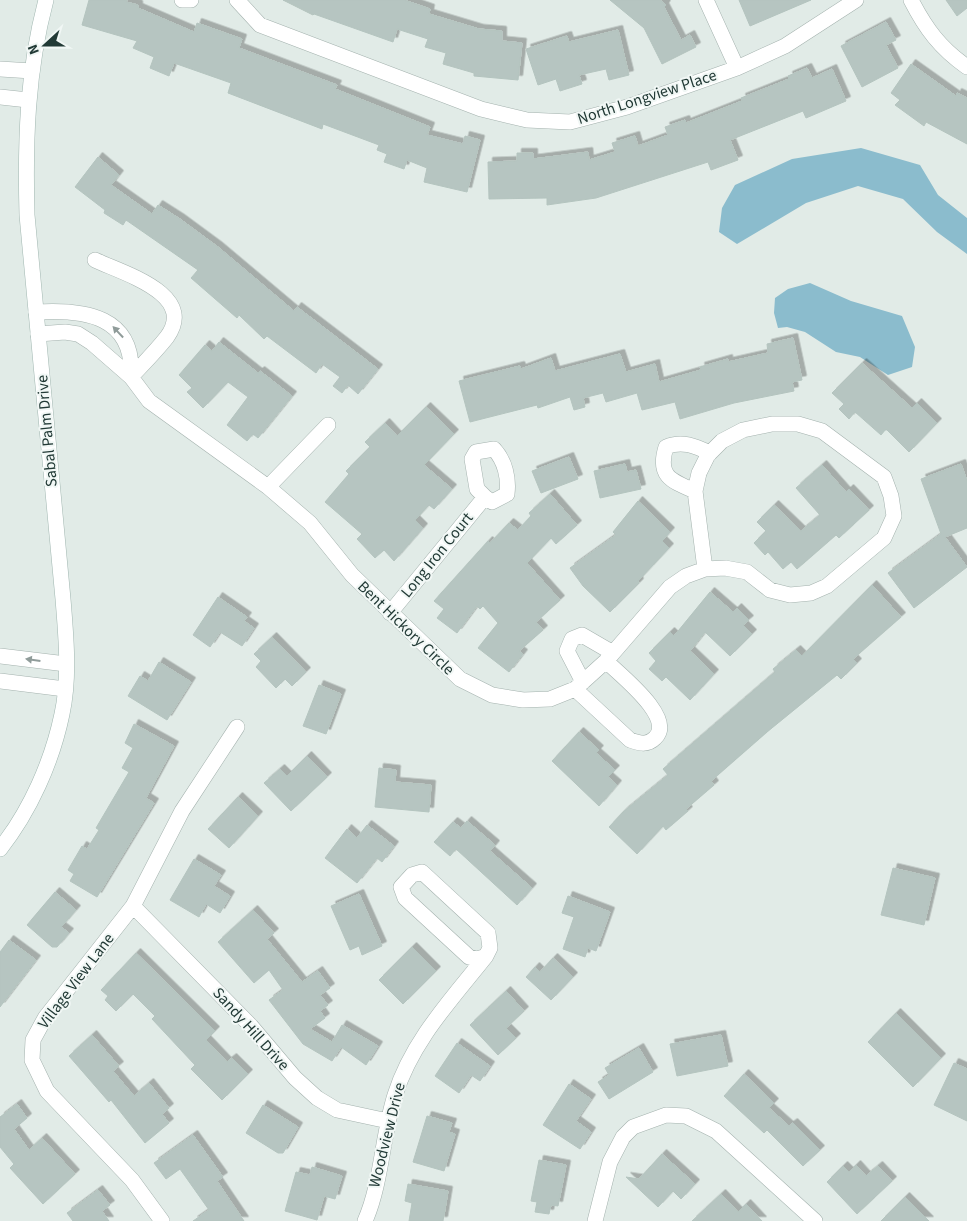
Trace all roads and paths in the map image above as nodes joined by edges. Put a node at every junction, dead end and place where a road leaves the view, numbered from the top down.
1 (46, 0) edge
2 (182, 0) edge
3 (191, 0) edge
4 (237, 0) edge
5 (706, 0) edge
6 (856, 0) edge
7 (911, 0) edge
8 (967, 67) edge
9 (737, 68) junction
10 (0, 69) edge
11 (32, 71) junction
12 (0, 97) edge
13 (28, 100) junction
14 (95, 260) dead end
15 (36, 312) junction
16 (38, 334) junction
17 (131, 377) junction
18 (328, 425) dead end
19 (710, 453) junction
20 (268, 487) junction
21 (695, 491) junction
22 (485, 497) dead end
23 (705, 570) junction
24 (390, 613) junction
25 (0, 656) edge
26 (609, 657) junction
27 (66, 664) junction
28 (0, 681) edge
29 (579, 686) junction
30 (65, 690) junction
31 (237, 727) dead end
32 (0, 849) edge
33 (133, 906) junction
34 (486, 956) junction
35 (388, 1121) junction
36 (162, 1221) edge
37 (364, 1221) edge
38 (595, 1221) edge
39 (815, 1221) edge

1 - 11 street, Sabal Palm Drive
2 - 3 street
4 - 9 street, North Longview Place
5 - 9 street
6 - 9 street, North Longview Place
7 - 8 street
10 - 11 street
11 - 13 street, Sabal Palm Drive
12 - 13 street
13 - 15 street, Sabal Palm Drive
14 - 17 street
15 - 16 street, Sabal Palm Drive
17 -> 15 street
16 - 17 street, Bent Hickory Circle
16 - 27 street, Sabal Palm Drive
17 - 20 street, Bent Hickory Circle
18 - 20 street
19 - 21 street, Bent Hickory Circle
19 - 21 street
19 - 23 street, Bent Hickory Circle
20 - 24 street, Bent Hickory Circle
21 - 23 street, Bent Hickory Circle
22 - 24 street, Long Iron Court
23 - 26 street, Bent Hickory Circle
24 - 29 street, Bent Hickory Circle
27 -> 25 street
26 - 29 street, Bent Hickory Circle
26 - 29 street
26 - 29 street
27 - 30 street, Sabal Palm Drive
28 - 30 street
30 - 32 street, Sabal Palm Drive
31 - 33 street, Village View Lane
33 - 35 street, Sandy Hill Drive
33 - 36 street, Village View Lane
34 - 34 street
34 - 35 street, Woodview Drive
35 - 37 street, Woodview Drive
38 - 39 street

